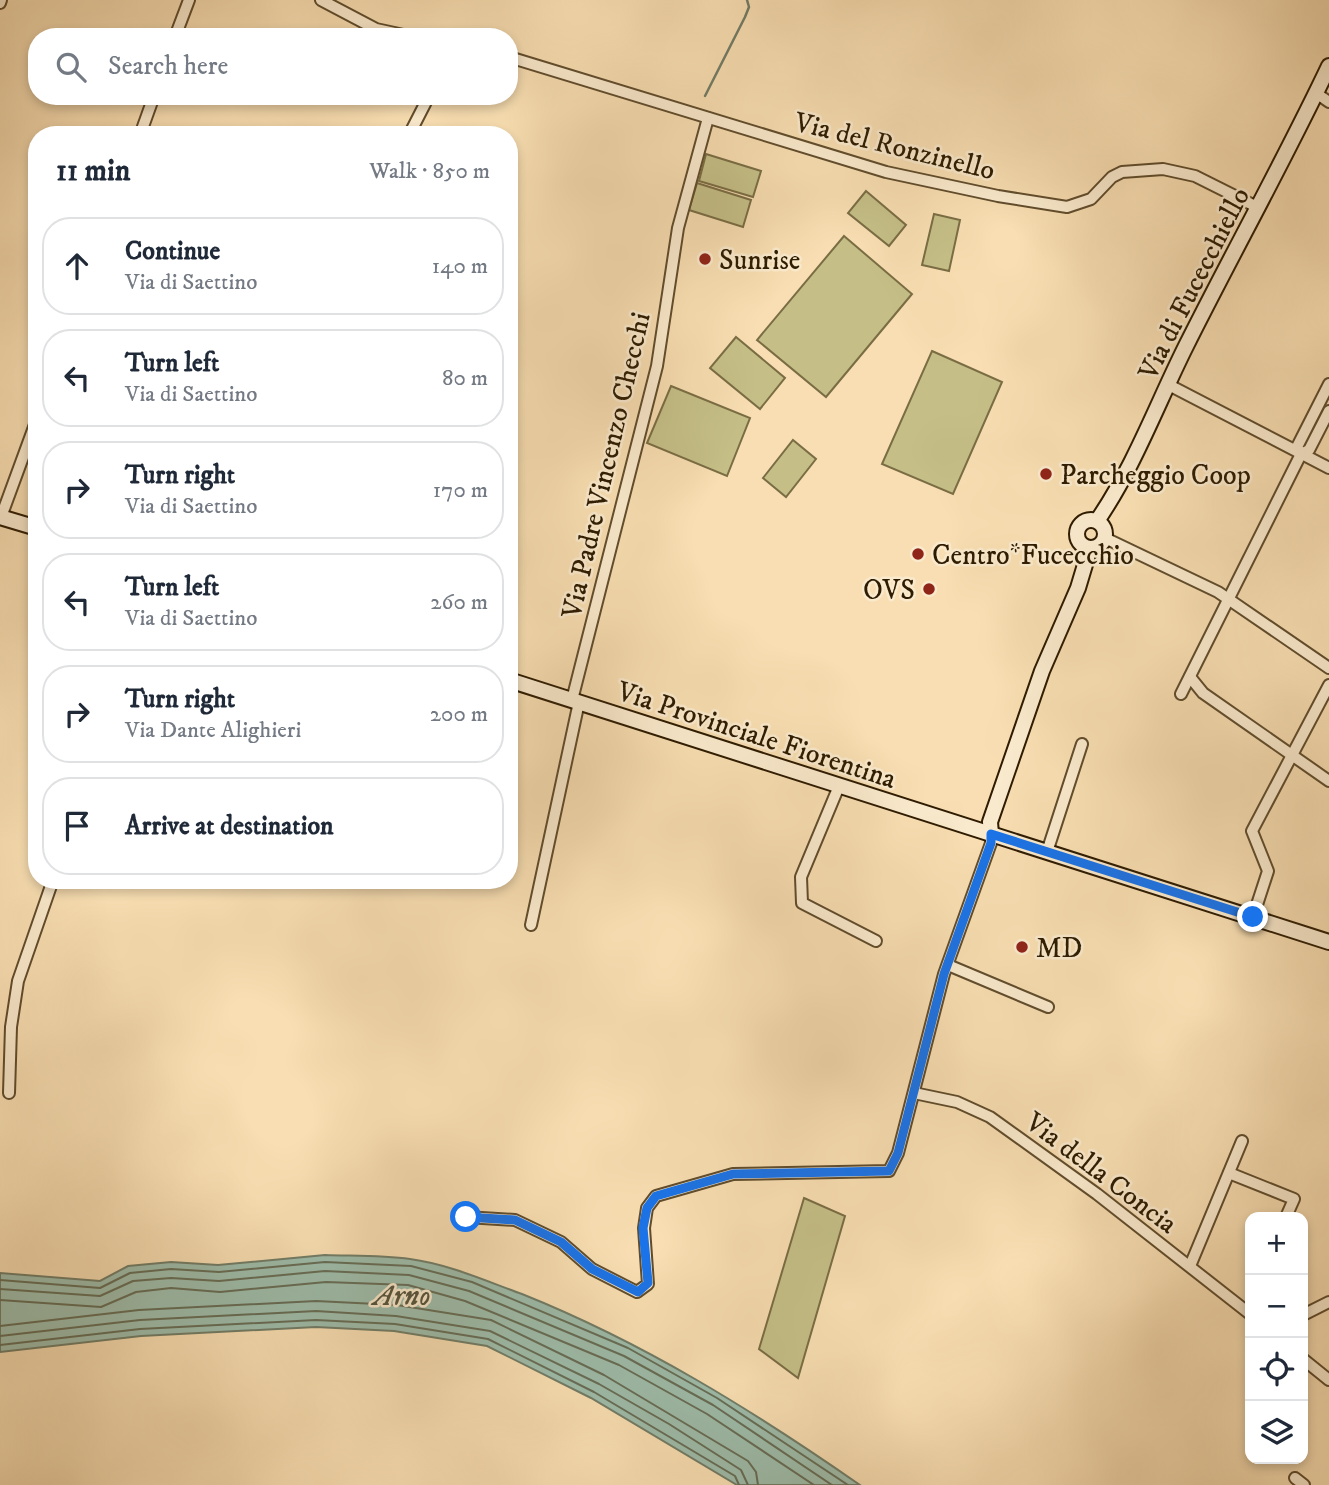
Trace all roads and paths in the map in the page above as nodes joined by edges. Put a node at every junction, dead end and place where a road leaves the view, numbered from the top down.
1 (189, 0) edge
2 (321, 0) edge
3 (179, 28) edge
4 (374, 28) edge
5 (518, 60) edge
6 (1329, 66) edge
7 (1316, 93) junction
8 (1329, 102) edge
9 (151, 105) edge
10 (424, 105) edge
11 (708, 118) junction
12 (143, 126) edge
13 (414, 126) edge
14 (1259, 208) junction
15 (1167, 384) junction
16 (1329, 384) edge
17 (1329, 411) edge
18 (28, 444) edge
19 (1301, 454) junction
20 (1329, 468) edge
21 (1, 517) edge
22 (1097, 521) junction
23 (28, 525) edge
24 (1105, 538) junction
25 (1090, 548) junction
26 (1229, 601) junction
27 (1329, 668) edge
28 (1190, 677) junction
29 (518, 683) edge
30 (1329, 685) edge
31 (1181, 694) dead end
32 (576, 701) junction
33 (1082, 744) dead end
34 (1290, 754) junction
35 (1329, 781) edge
36 (839, 786) junction
37 (991, 834) junction
38 (1047, 852) junction
39 (50, 889) edge
40 (1253, 917) junction
41 (531, 925) dead end
42 (876, 941) dead end
43 (1329, 942) edge
44 (948, 965) junction
45 (1048, 1007) dead end
46 (9, 1093) dead end
47 (914, 1093) junction
48 (1242, 1142) dead end
49 (1228, 1173) junction
50 (1288, 1212) edge
51 (466, 1217) dead end
52 (1190, 1266) junction
53 (1329, 1301) edge
54 (1245, 1302) edge
55 (1239, 1306) junction
56 (1245, 1310) edge
57 (1308, 1312) edge
58 (1308, 1363) edge
59 (1329, 1380) edge

1 - 3 street
2 - 4 street
5 - 11 street, Via del Ronzinello
6 - 7 main road, Via di Fucecchiello
7 - 8 street
7 - 14 main road, Via di Fucecchiello
9 - 12 street
10 - 13 street
11 - 14 street, Via del Ronzinello
11 - 32 street, Via Padre Vincenzo Checchi
14 - 15 main road, Via di Fucecchiello
15 - 19 street
15 - 22 main road, Via di Fucecchiello
16 - 19 street
17 - 19 street
18 - 21 street
19 - 20 street
19 - 26 street
21 - 23 main road
22 - 24 main road
22 - 25 main road, Via di Fucecchiello
24 - 25 main road
24 - 26 street
25 - 37 main road, Via di Fucecchiello
26 - 27 street
26 - 28 street
28 - 31 street
28 - 34 street
29 - 32 main road, Via Provinciale Fiorentina
30 - 34 street
32 - 36 main road, Via Provinciale Fiorentina
32 - 41 street, Via Padre Vincenzo Checchi
33 - 38 street
34 - 35 street
34 - 40 street
36 - 37 main road, Via Provinciale Fiorentina
36 - 42 street
37 - 38 main road, Via Provinciale Fiorentina
37 - 44 street
38 - 40 main road, Via Provinciale Fiorentina
39 - 46 street
40 - 43 main road, Via Provinciale Fiorentina
44 - 45 street
44 - 47 street
47 - 51 street
47 - 52 street, Via della Concia
48 - 49 street
49 - 50 street
49 - 52 street
52 - 55 street, Via della Concia
53 - 57 street
54 - 55 street
55 - 56 street, Via della Concia
58 - 59 street

